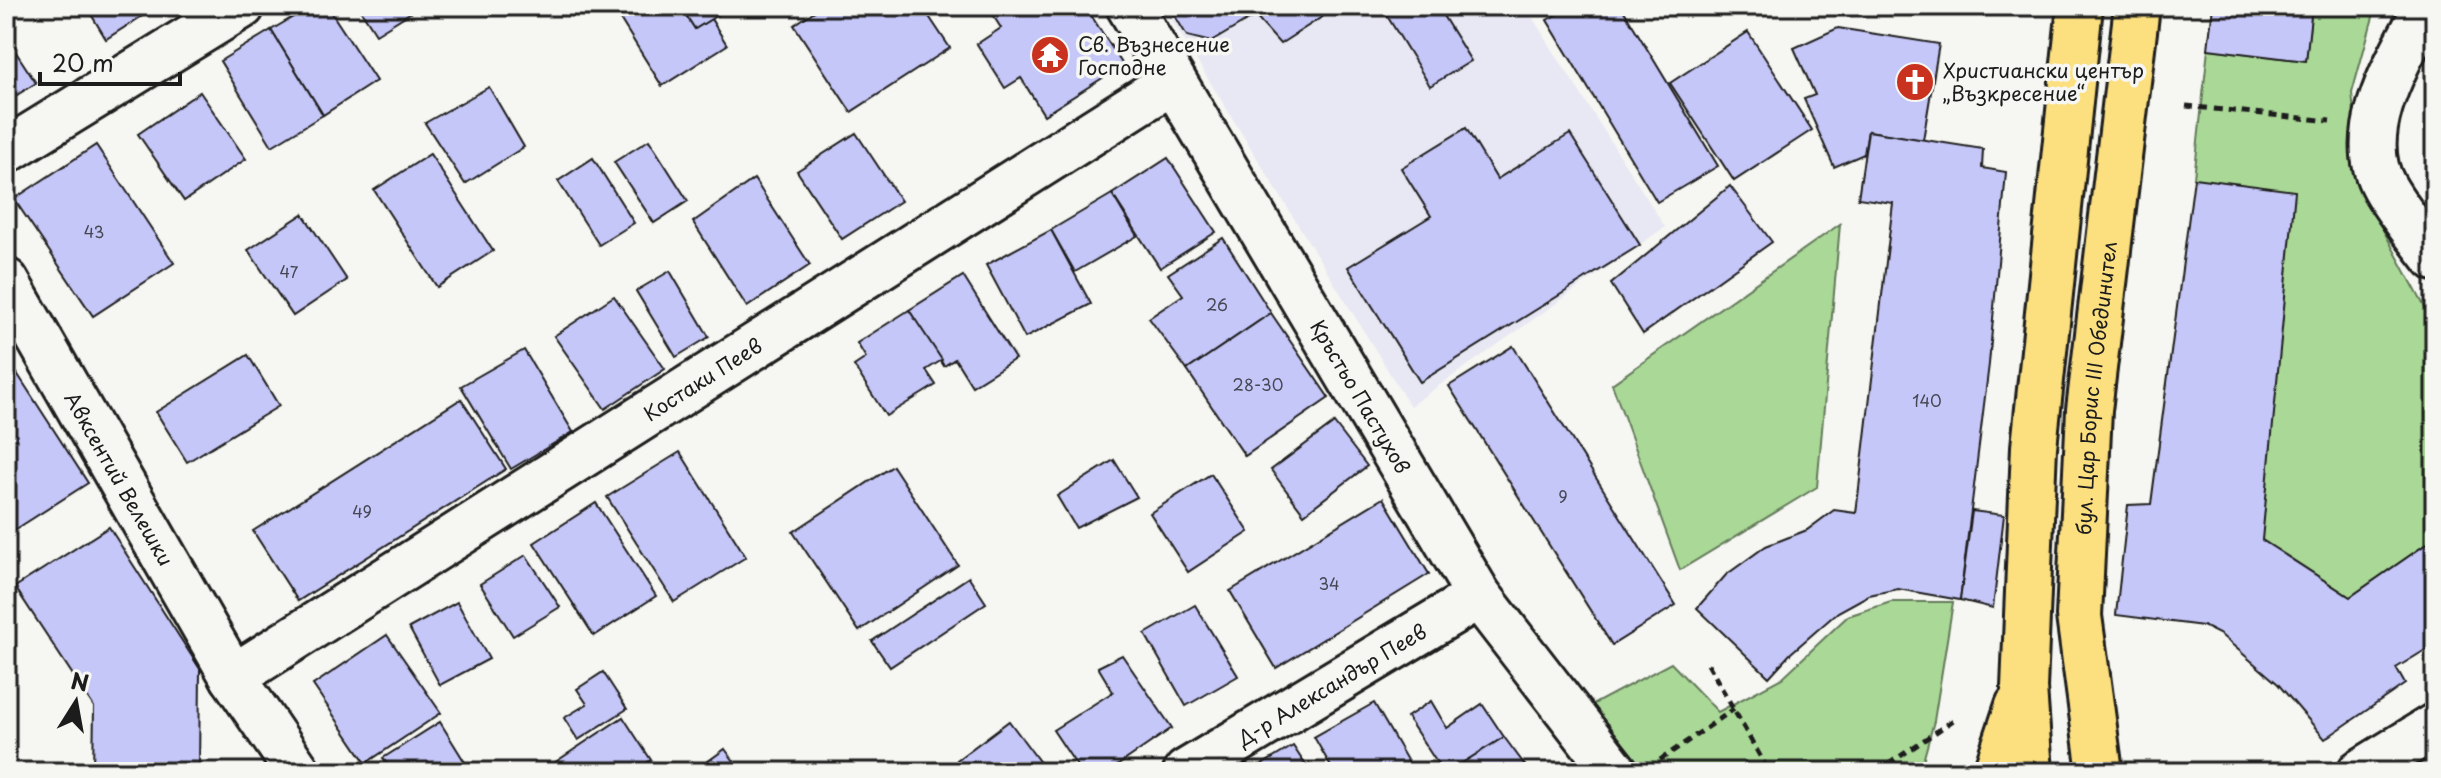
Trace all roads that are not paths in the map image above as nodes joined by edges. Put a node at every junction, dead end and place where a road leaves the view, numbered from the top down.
1 (242, 6) edge
2 (1129, 6) edge
3 (2080, 6) edge
4 (2137, 6) edge
5 (2427, 6) edge
6 (1173, 81) junction
7 (6, 151) edge
8 (2435, 258) edge
9 (6, 281) edge
10 (1479, 596) junction
11 (233, 677) junction
12 (2024, 688) junction
13 (2435, 726) edge
14 (259, 772) edge
15 (298, 772) edge
16 (1186, 772) edge
17 (1615, 772) edge
18 (1996, 772) edge
19 (2030, 772) edge
20 (2100, 772) edge
21 (2360, 772) edge

1 - 7 street
2 - 6 street, Кръстьо Пастухов
3 - 12 main road
4 - 20 main road, бул. Цар Борис III Обединител
5 - 8 street
6 - 10 street, Кръстьо Пастухов
6 - 11 street, Костаки Пеев
9 - 11 street, Авксентий Велешки
10 - 16 street, Д-р Александър Пеев
10 - 17 street, Кръстьо Пастухов
11 - 14 street, Авксентий Велешки
11 - 15 street, Авксентий Велешки
12 - 18 main road
12 - 19 main road
13 - 21 street

